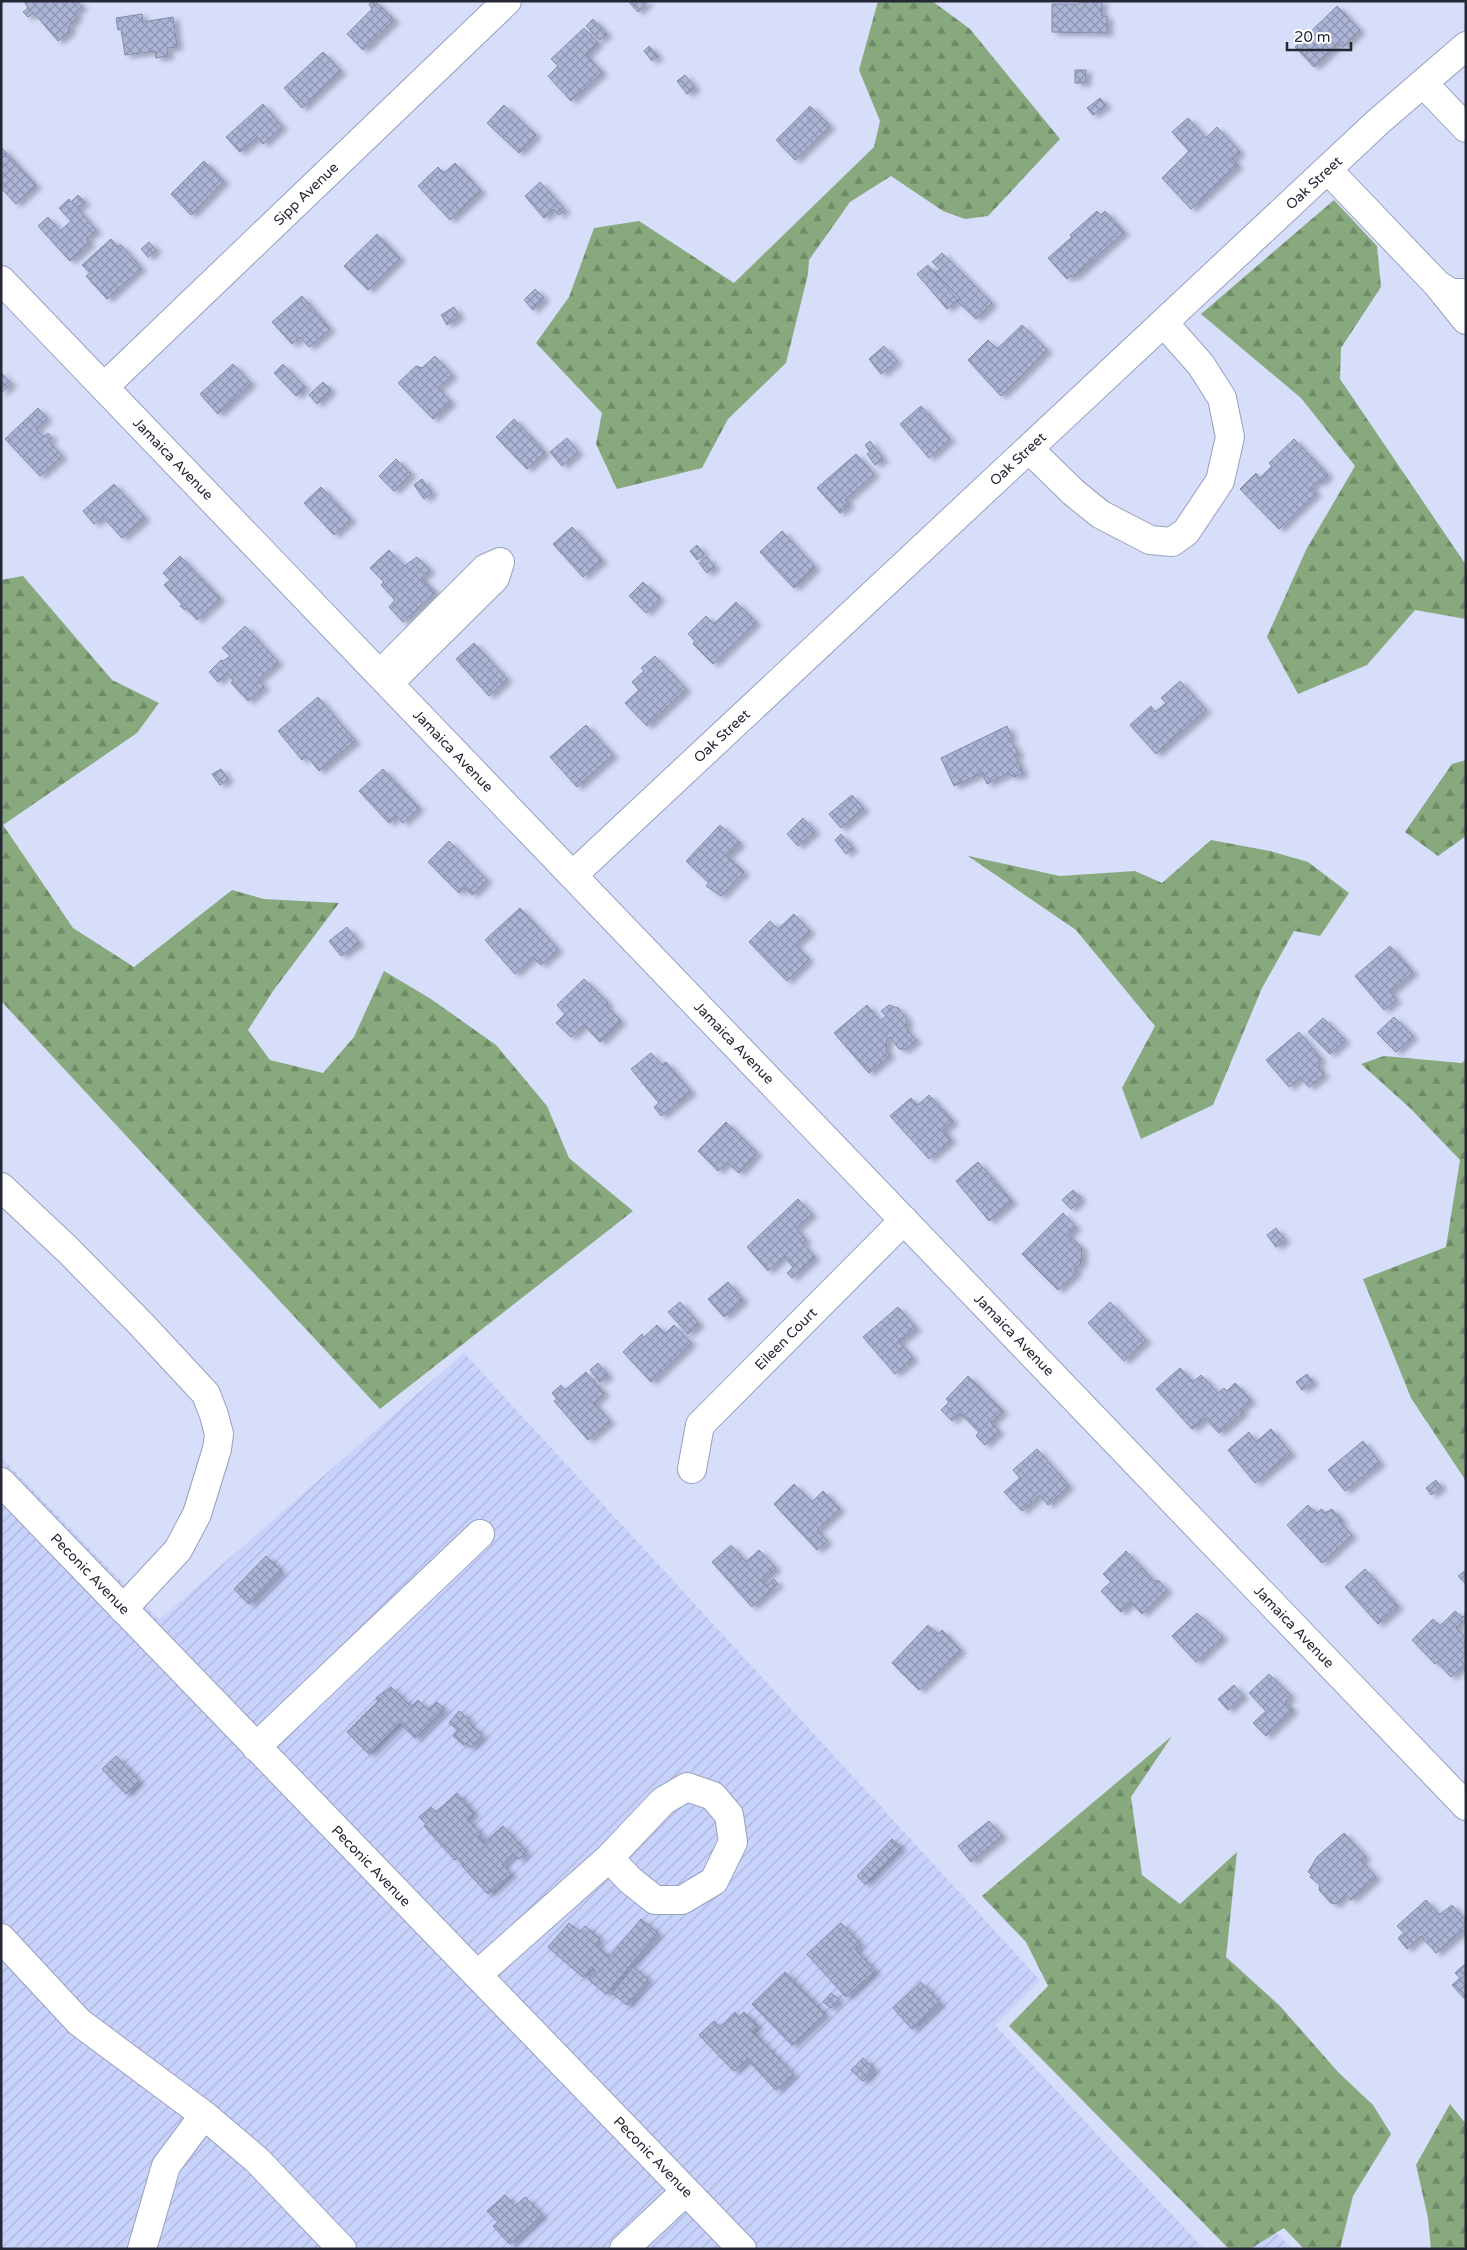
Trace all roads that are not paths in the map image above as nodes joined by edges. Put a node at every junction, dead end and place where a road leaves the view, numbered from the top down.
1 (507, 1) edge
2 (1466, 46) edge
3 (1423, 83) junction
4 (1466, 128) edge
5 (1328, 170) junction
6 (1, 280) edge
7 (1437, 284) junction
8 (1466, 293) edge
9 (1466, 320) edge
10 (1164, 323) junction
11 (104, 387) junction
12 (1029, 449) junction
13 (572, 875) junction
14 (1, 1187) edge
15 (904, 1220) junction
16 (692, 1469) dead end
17 (1, 1482) edge
18 (480, 1534) dead end
19 (124, 1609) junction
20 (256, 1747) junction
21 (1466, 1806) edge
22 (609, 1858) junction
23 (1, 1938) edge
24 (477, 1975) junction
25 (204, 2115) junction
26 (686, 2191) junction
27 (142, 2249) edge
28 (342, 2249) edge
29 (624, 2249) edge
30 (742, 2249) edge

1 - 11 street, Sipp Avenue
2 - 3 street, Oak Street
3 - 4 street
3 - 5 street, Oak Street
5 - 7 street
5 - 10 street, Oak Street
6 - 11 street, Jamaica Avenue
7 - 8 street
7 - 9 street
10 - 12 street, Oak Street
10 - 12 street
11 - 13 street, Jamaica Avenue
12 - 13 street, Oak Street
13 - 15 street, Jamaica Avenue
14 - 19 street
15 - 16 street, Eileen Court
15 - 21 street, Jamaica Avenue
17 - 19 street, Peconic Avenue
18 - 20 street
19 - 20 street, Peconic Avenue
20 - 24 street, Peconic Avenue
22 - 22 street
22 - 24 street
23 - 25 street
24 - 26 street, Peconic Avenue
25 - 27 street
25 - 28 street
26 - 29 street
26 - 30 street, Peconic Avenue

